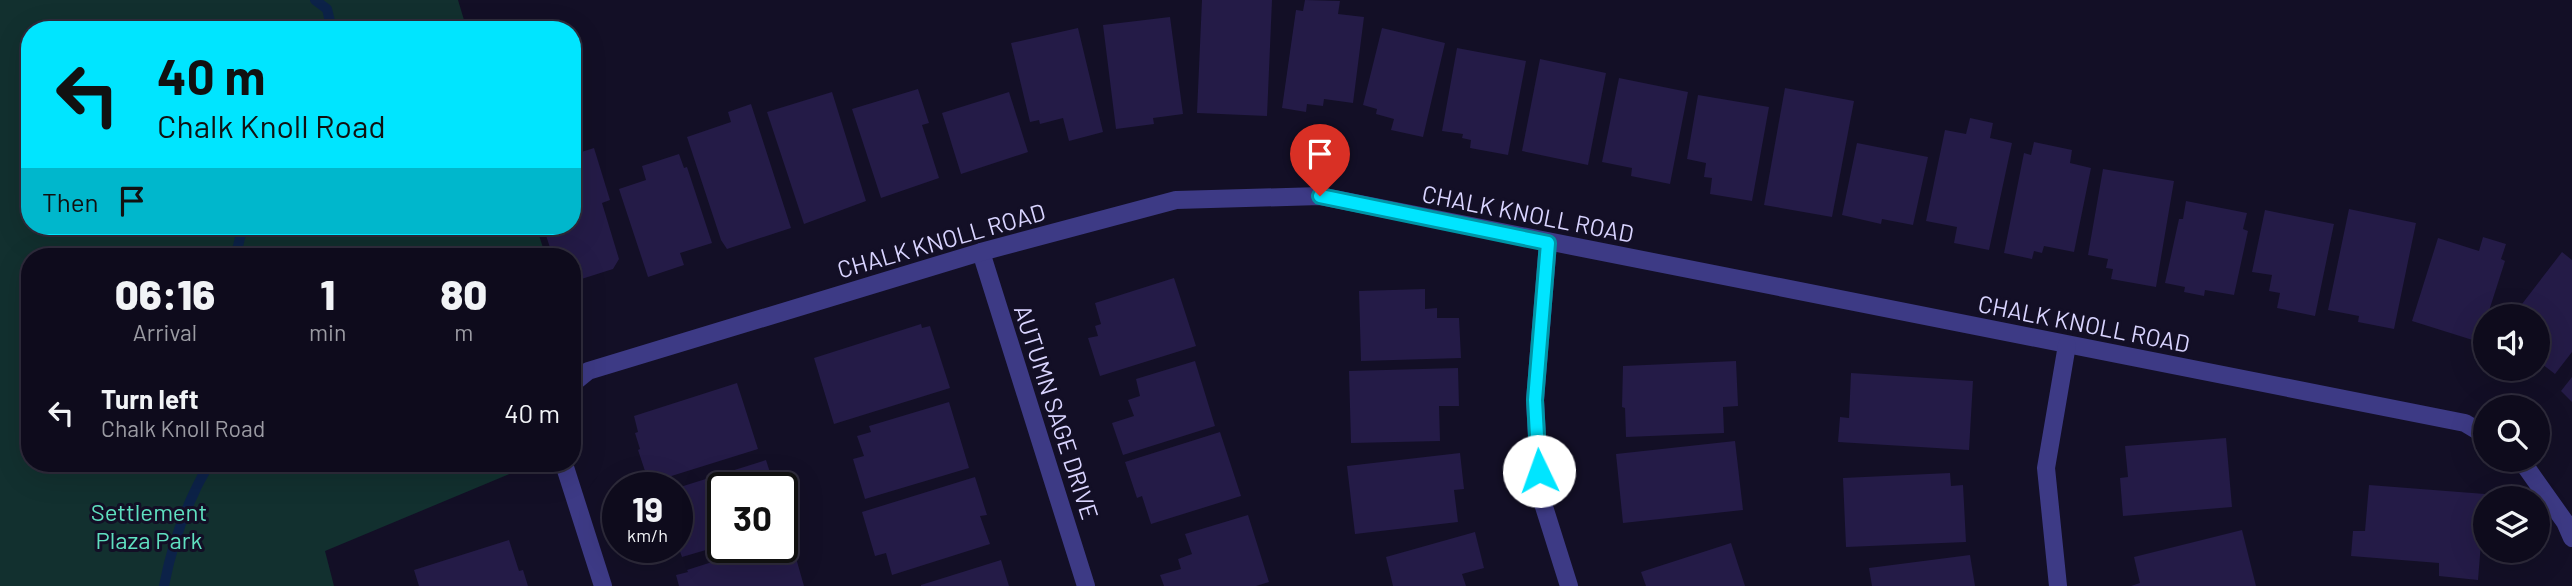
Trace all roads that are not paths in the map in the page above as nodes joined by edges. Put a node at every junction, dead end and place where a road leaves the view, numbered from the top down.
1 (1548, 243) junction
2 (981, 252) junction
3 (2067, 345) junction
4 (581, 377) edge
5 (2473, 428) edge
6 (567, 472) edge
7 (2530, 472) edge
8 (2572, 538) edge
9 (603, 586) edge
10 (1086, 586) edge
11 (1569, 586) edge
12 (2058, 586) edge

1 - 2 street, CHALK KNOLL ROAD
1 - 3 street, CHALK KNOLL ROAD
1 - 11 street
2 - 4 street, CHALK KNOLL ROAD
2 - 10 street, AUTUMN SAGE DRIVE
3 - 5 street, CHALK KNOLL ROAD
3 - 12 street
6 - 9 street
7 - 8 street

